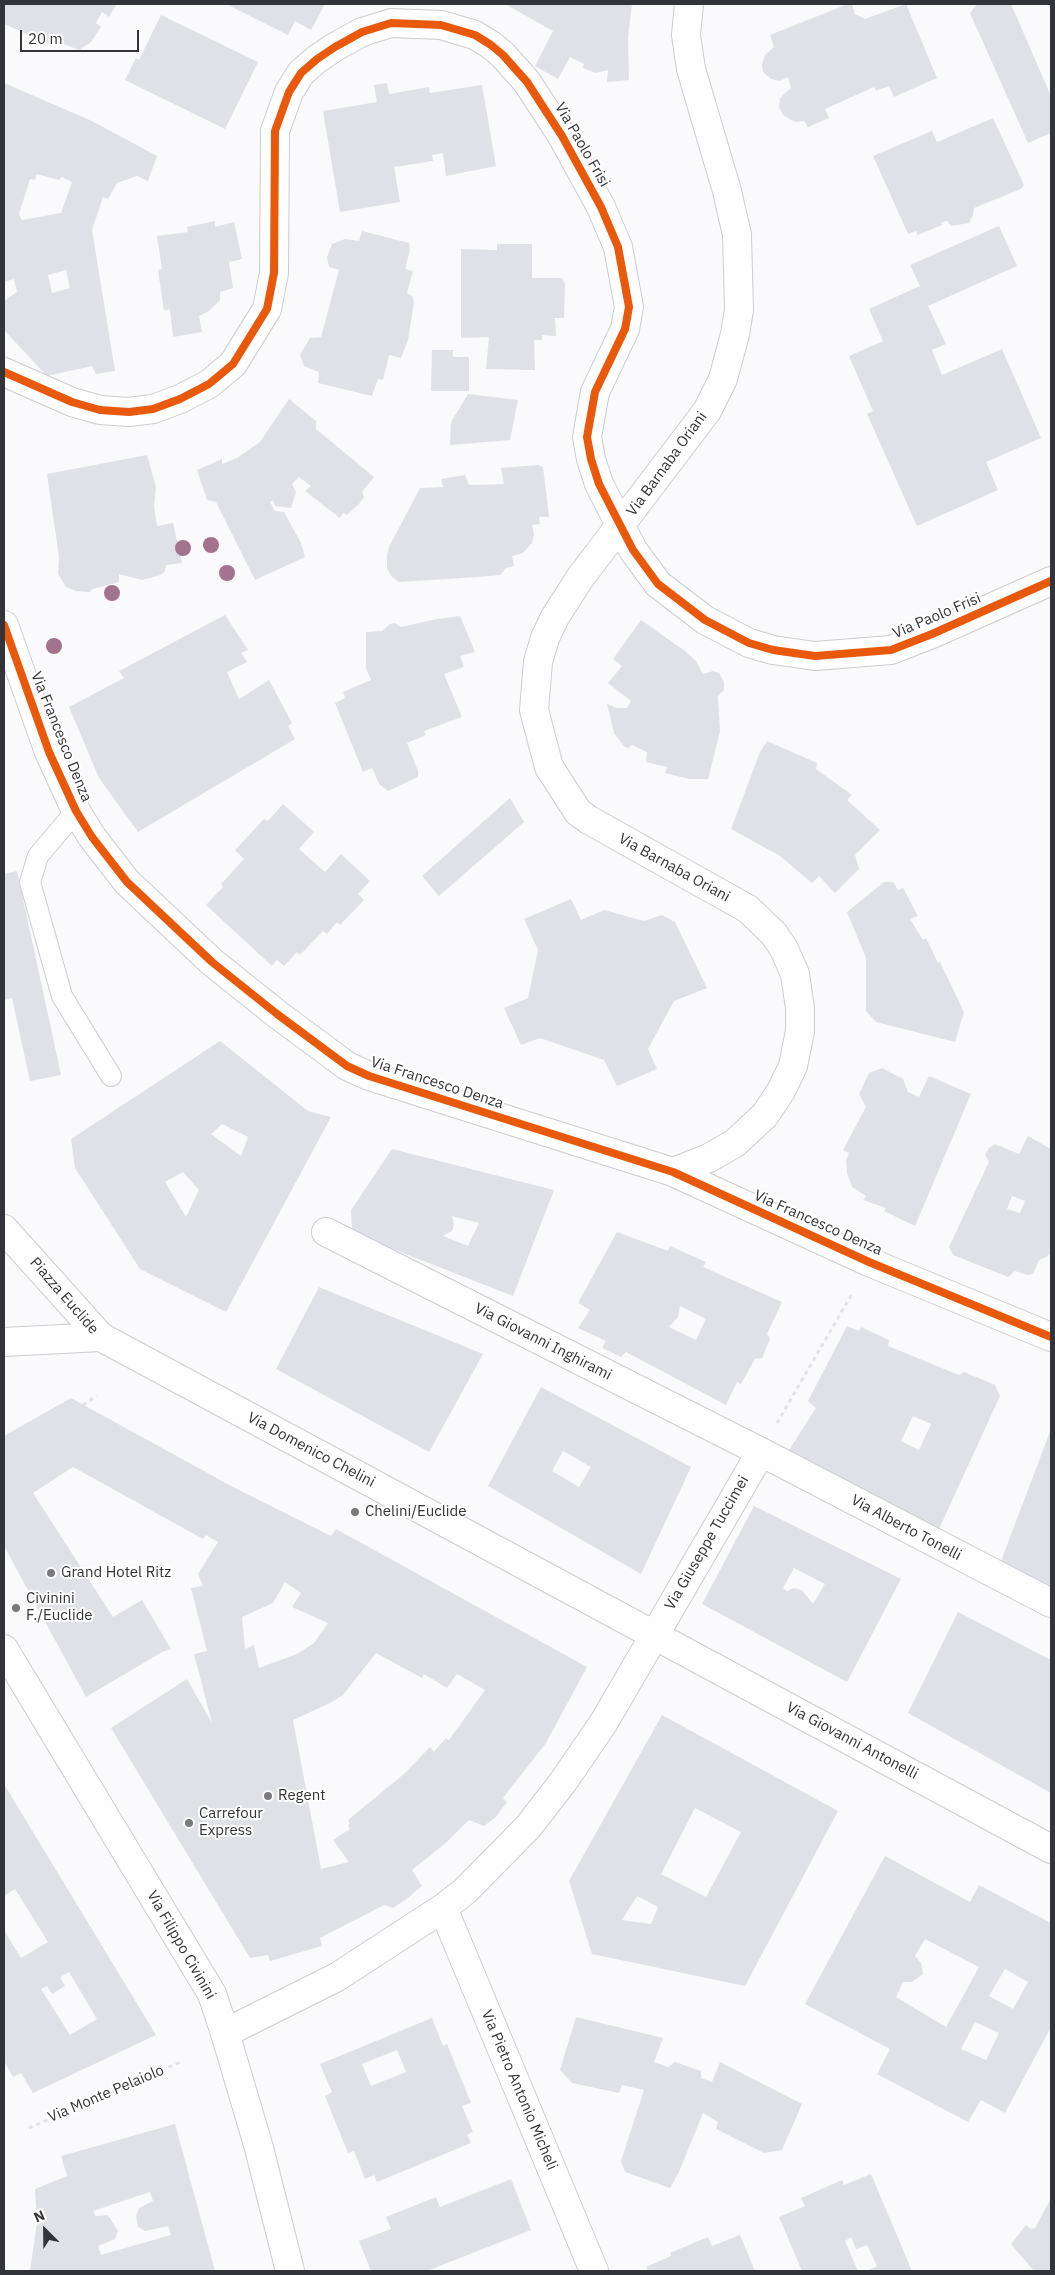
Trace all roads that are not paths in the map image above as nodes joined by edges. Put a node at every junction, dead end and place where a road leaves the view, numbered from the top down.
1 (688, 4) edge
2 (4, 372) edge
3 (620, 528) junction
4 (1051, 581) edge
5 (4, 625) edge
6 (76, 812) junction
7 (110, 1076) dead end
8 (672, 1172) junction
9 (4, 1228) edge
10 (326, 1232) dead end
11 (101, 1337) junction
12 (1051, 1337) edge
13 (4, 1342) edge
14 (760, 1452) junction
15 (1051, 1603) edge
16 (653, 1634) junction
17 (4, 1649) edge
18 (1051, 1849) edge
19 (443, 1908) junction
20 (225, 2033) junction
21 (290, 2271) edge
22 (594, 2271) edge

1 - 3 street, Via Barnaba Oriani
2 - 3 street, Via Paolo Frisi
3 - 4 street, Via Paolo Frisi
3 - 8 street, Via Barnaba Oriani
5 - 6 street, Via Francesco Denza
6 - 7 lane
6 - 8 street, Via Francesco Denza
8 - 12 street, Via Francesco Denza
9 - 11 street, Piazza Euclide
10 - 14 street, Via Giovanni Inghirami
11 - 13 street, Piazza Euclide
11 - 16 street, Via Domenico Chelini
14 - 15 street, Via Alberto Tonelli
14 - 16 street, Via Giuseppe Tuccimei
16 - 18 street, Via Giovanni Antonelli
16 - 19 street, Via Giuseppe Tuccimei
17 - 20 street, Via Filippo Civinini
19 - 20 street, Via Giuseppe Tuccimei
19 - 22 street, Via Pietro Antonio Micheli
20 - 21 street, Via Filippo Civinini

